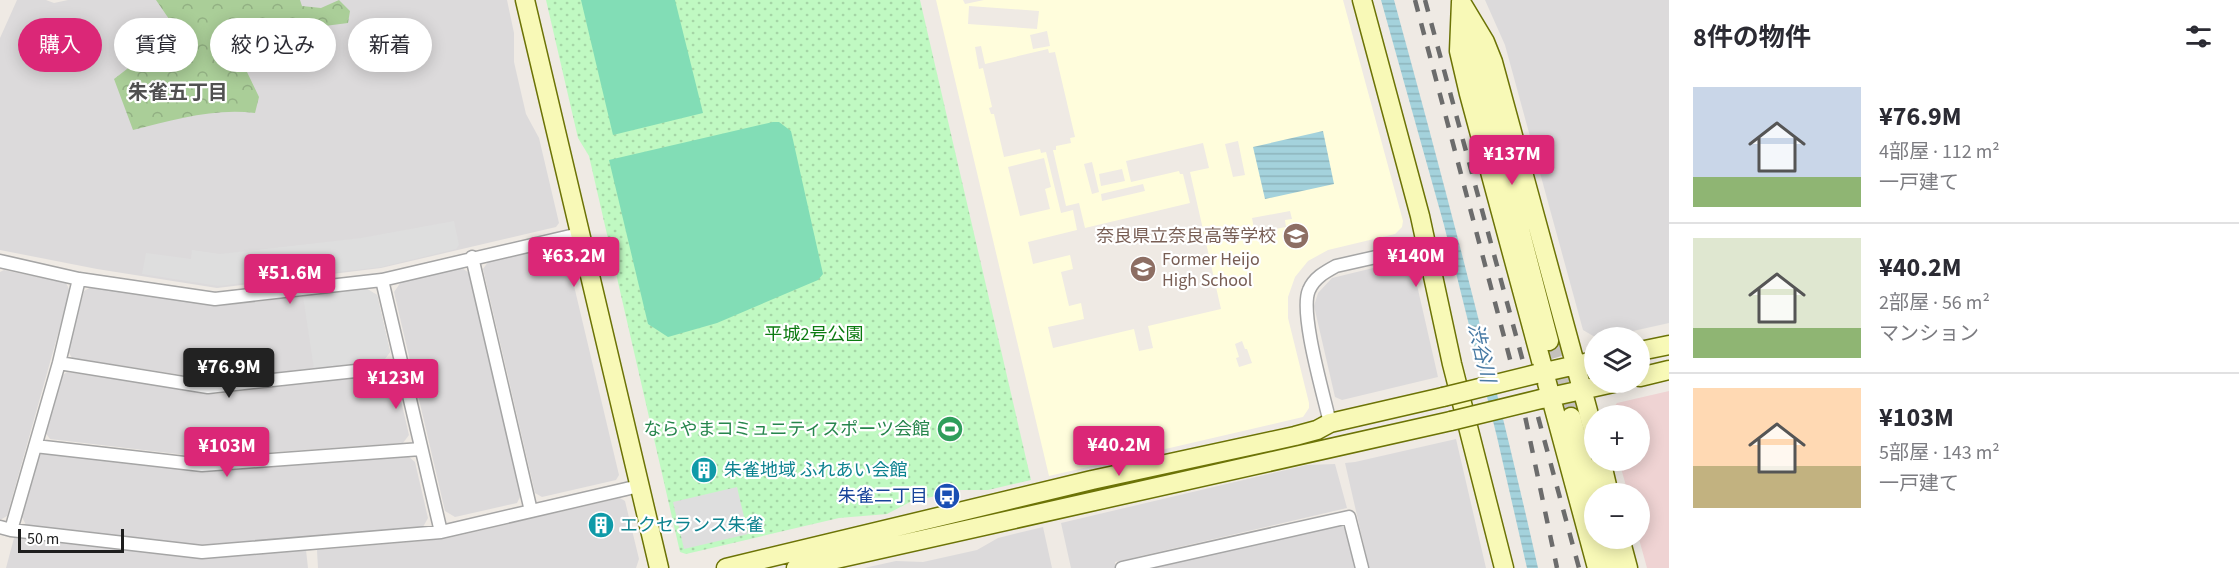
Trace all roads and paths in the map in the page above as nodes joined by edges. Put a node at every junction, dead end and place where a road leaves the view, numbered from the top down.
1 (525, 0) edge
2 (1362, 0) edge
3 (1460, 1) edge
4 (579, 234) junction
5 (1425, 246) junction
6 (472, 257) junction
7 (0, 261) edge
8 (79, 279) junction
9 (382, 280) junction
10 (1549, 341) tunnel mouth
11 (1669, 345) edge
12 (1650, 349) edge
13 (59, 363) junction
14 (1584, 364) edge
15 (402, 366) junction
16 (1576, 366) junction
17 (1669, 370) edge
18 (1540, 374) junction
19 (1650, 375) edge
20 (1584, 390) joint
21 (1546, 398) junction
22 (1571, 417) tunnel mouth
23 (1330, 423) junction
24 (35, 446) junction
25 (420, 449) junction
26 (1589, 483) edge
27 (639, 486) junction
28 (531, 511) junction
29 (5, 529) edge
30 (441, 532) junction
31 (1608, 549) edge
32 (1623, 549) edge
33 (659, 568) edge
34 (726, 568) edge
35 (796, 568) edge
36 (1122, 568) edge
37 (1362, 568) edge
38 (1504, 568) edge
39 (1597, 568) edge
40 (1613, 568) edge
41 (1628, 568) edge

1 - 4 street
2 - 5 street
3 - 10 street
3 - 16 street
3 - 18 street
4 - 6 street
4 - 27 street
5 - 23 street
5 - 38 street
6 - 9 street
6 - 28 street
7 - 8 street
8 - 9 street
8 - 13 street
9 - 15 street
11 - 12 street
13 - 15 street
13 - 24 street
14 - 16 street
15 - 25 street
16 - 18 street
16 - 20 street
17 - 19 street
18 - 21 street
18 - 23 street, bridge
20 - 21 street
21 - 35 street, bridge
21 - 39 street
22 - 26 street
23 - 34 street
24 - 25 street
24 - 29 street
25 - 30 street
27 - 28 street
27 - 33 street
28 - 30 street
29 - 30 street
31 - 40 street
32 - 41 street
36 - 37 street

